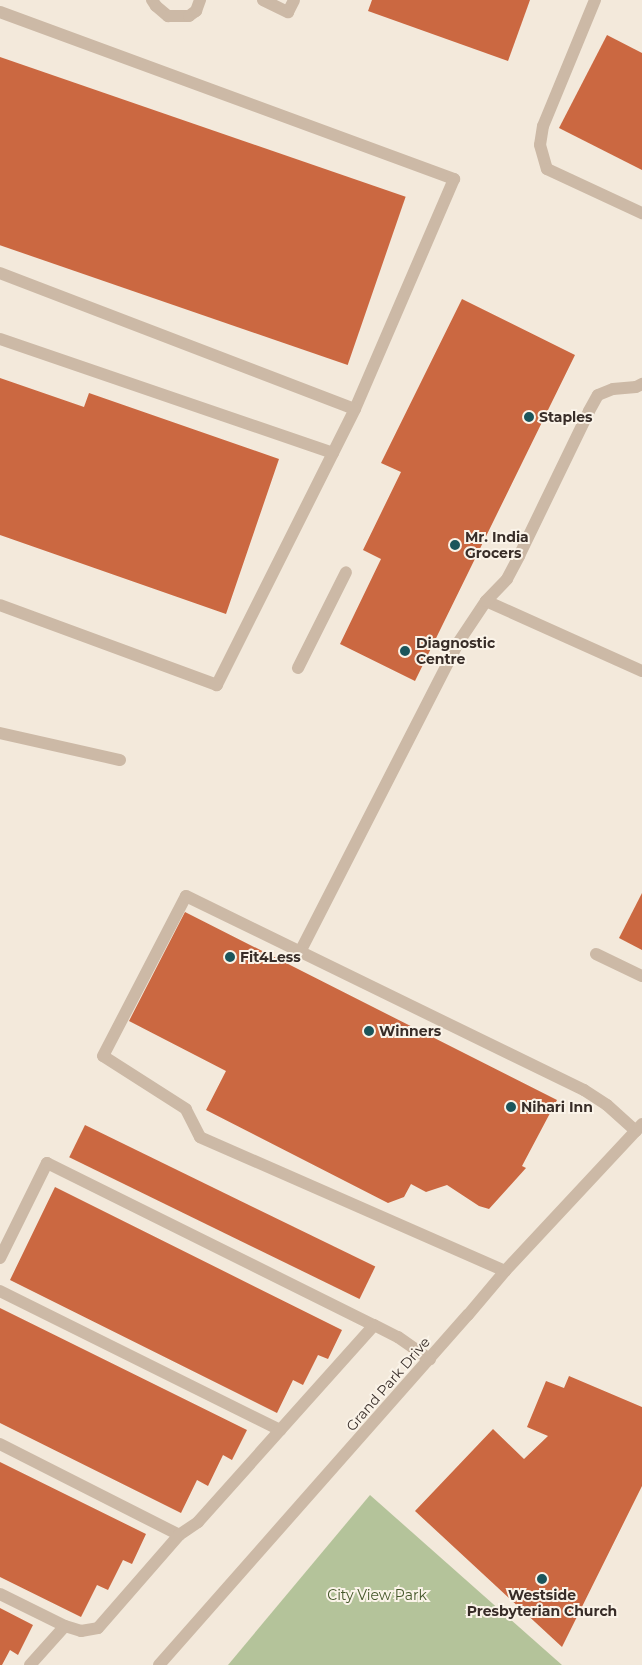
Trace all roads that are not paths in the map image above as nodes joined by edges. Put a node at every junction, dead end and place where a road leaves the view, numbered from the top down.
1 (152, 0) edge
2 (200, 0) edge
3 (263, 0) edge
4 (294, 0) edge
5 (595, 0) edge
6 (0, 12) edge
7 (642, 213) edge
8 (0, 273) edge
9 (0, 339) edge
10 (642, 384) edge
11 (355, 409) junction
12 (333, 453) junction
13 (346, 572) dead end
14 (486, 601) junction
15 (0, 605) edge
16 (298, 668) dead end
17 (642, 671) edge
18 (0, 734) edge
19 (120, 760) dead end
20 (301, 950) junction
21 (596, 954) dead end
22 (642, 976) edge
23 (639, 1128) edge
24 (0, 1258) edge
25 (505, 1271) junction
26 (0, 1290) edge
27 (374, 1324) junction
28 (430, 1359) junction
29 (280, 1430) junction
30 (0, 1444) edge
31 (179, 1535) junction
32 (0, 1594) edge
33 (65, 1626) junction
34 (30, 1665) edge
35 (159, 1665) edge

1 - 2 street
3 - 4 street
5 - 7 street
6 - 11 street
8 - 11 street
9 - 12 street
10 - 14 street
11 - 12 street
12 - 15 street
13 - 16 street
14 - 17 street
14 - 20 street
18 - 19 street
20 - 23 street
20 - 25 street
21 - 22 street
23 - 25 street, Grand Park Drive
24 - 27 street
25 - 28 street, Grand Park Drive
26 - 29 street
27 - 28 street
27 - 29 street
28 - 35 street, Grand Park Drive
29 - 31 street
30 - 31 street
31 - 33 street
32 - 33 street
33 - 34 street

